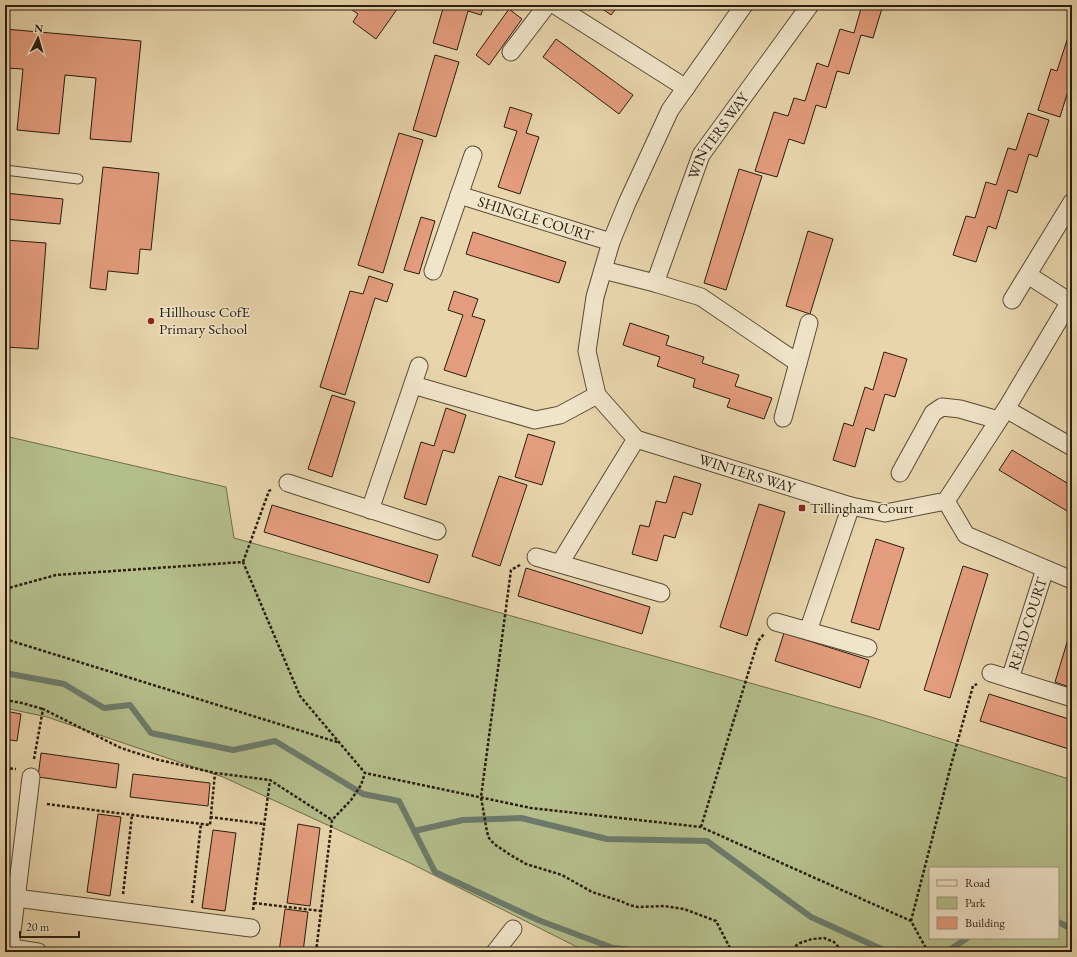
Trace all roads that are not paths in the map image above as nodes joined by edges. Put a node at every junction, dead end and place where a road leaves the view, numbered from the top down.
1 (547, 5) edge
2 (555, 5) edge
3 (744, 5) edge
4 (810, 5) edge
5 (511, 52) dead end
6 (686, 88) junction
7 (473, 155) dead end
8 (5, 170) edge
9 (78, 179) dead end
10 (459, 195) junction
11 (1072, 202) edge
12 (611, 242) junction
13 (603, 270) junction
14 (433, 271) dead end
15 (1028, 275) junction
16 (655, 283) junction
17 (1012, 300) dead end
18 (1071, 300) edge
19 (809, 323) dead end
20 (798, 363) junction
21 (419, 366) dead end
22 (413, 385) junction
23 (597, 394) junction
24 (1002, 414) junction
25 (783, 418) dead end
26 (636, 439) junction
27 (1072, 447) edge
28 (900, 473) dead end
29 (288, 483) road end
30 (946, 501) junction
31 (851, 506) junction
32 (370, 510) junction
33 (437, 531) dead end
34 (536, 557) road end
35 (560, 563) junction
36 (1045, 569) junction
37 (1072, 580) edge
38 (661, 593) dead end
39 (776, 622) road end
40 (808, 631) junction
41 (868, 648) dead end
42 (991, 673) road end
43 (1010, 679) junction
44 (1072, 698) edge
45 (31, 777) road end
46 (16, 898) junction
47 (251, 928) road end
48 (513, 929) dead end
49 (8, 947) edge
50 (38, 952) edge
51 (495, 952) edge

1 - 5 street
2 - 6 street
3 - 6 street
4 - 16 street, WINTERS WAY
6 - 12 street
7 - 10 street, SHINGLE COURT
8 - 9 lane
10 - 12 street, SHINGLE COURT
10 - 14 street, SHINGLE COURT
11 - 15 street
12 - 13 street
13 - 16 street
13 - 23 street
15 - 17 street
15 - 18 street
16 - 20 street
18 - 24 street
19 - 20 street
20 - 25 street
21 - 22 street
22 - 23 street
22 - 32 street
23 - 26 street
24 - 27 street
24 - 28 street
24 - 30 street
26 - 31 street, WINTERS WAY
26 - 35 street
29 - 32 street
30 - 31 street, WINTERS WAY
30 - 36 street
31 - 40 street
32 - 33 street
34 - 35 street
35 - 38 street
36 - 37 street
36 - 43 street, READ COURT
39 - 40 street
40 - 41 street
42 - 43 street, READ COURT
43 - 44 street, READ COURT
45 - 46 street
46 - 47 street
46 - 49 street
48 - 51 street
49 - 50 street

